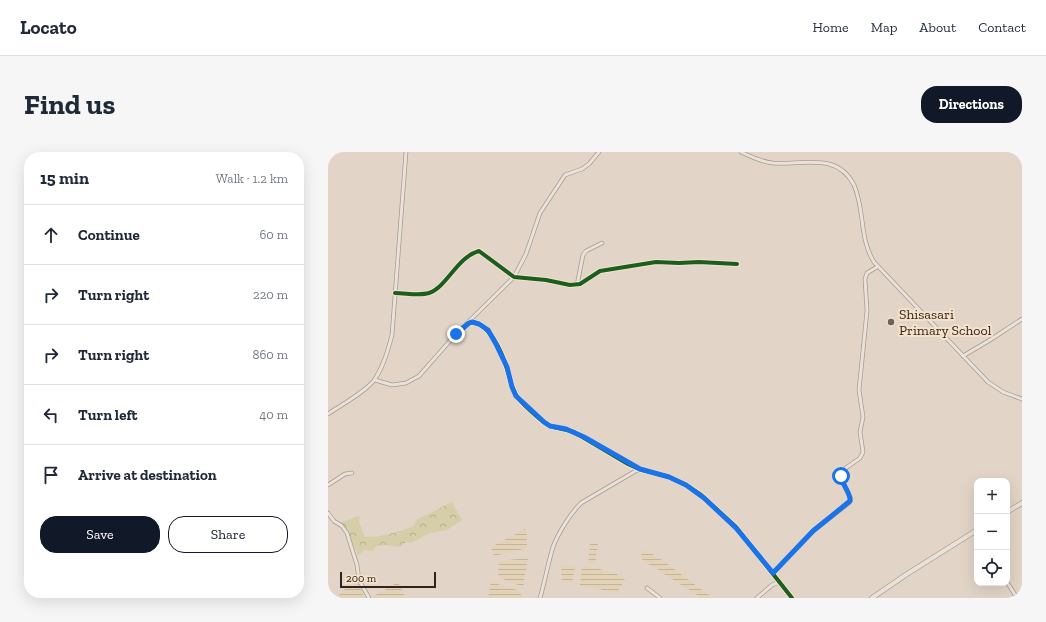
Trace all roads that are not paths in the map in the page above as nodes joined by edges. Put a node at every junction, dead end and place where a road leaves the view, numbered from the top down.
1 (406, 152) edge
2 (599, 152) edge
3 (742, 152) edge
4 (602, 243) dead end
5 (737, 264) dead end
6 (877, 266) junction
7 (514, 277) junction
8 (577, 285) junction
9 (395, 293) junction
10 (1022, 319) edge
11 (469, 323) junction
12 (963, 356) junction
13 (375, 380) junction
14 (1022, 399) edge
15 (328, 414) edge
16 (640, 469) junction
17 (352, 473) dead end
18 (328, 485) edge
19 (1022, 504) edge
20 (1010, 510) edge
21 (328, 513) edge
22 (974, 533) edge
23 (773, 573) junction
24 (780, 582) junction
25 (1010, 586) edge
26 (647, 588) dead end
27 (369, 598) edge
28 (540, 598) edge
29 (660, 598) edge
30 (757, 598) edge
31 (792, 598) edge
32 (872, 598) edge
33 (1017, 598) edge

1 - 9 street
2 - 7 street
3 - 6 street
4 - 8 street
5 - 8 street
6 - 12 street
6 - 23 street
7 - 8 street
7 - 9 street
7 - 11 street
9 - 13 street
10 - 12 street
11 - 13 street
11 - 16 street
12 - 14 street
13 - 15 street
16 - 23 street
16 - 28 street
17 - 18 street
19 - 20 street
21 - 27 street
22 - 32 street
23 - 24 street
24 - 30 street
24 - 31 street
25 - 33 street
26 - 29 street

